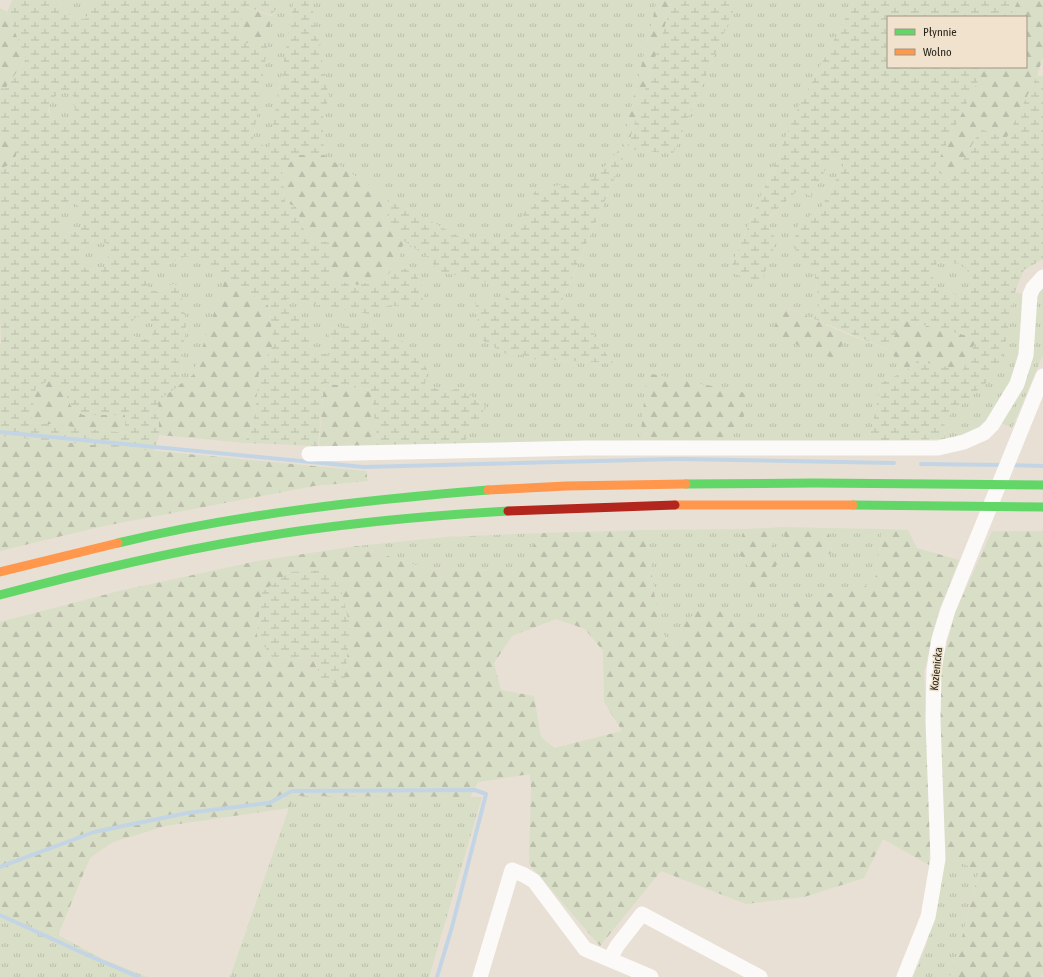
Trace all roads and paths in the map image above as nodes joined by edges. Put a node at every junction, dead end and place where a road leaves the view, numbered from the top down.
1 (1043, 277) edge
2 (1043, 376) edge
3 (309, 454) dead end
4 (1043, 485) edge
5 (1043, 507) edge
6 (0, 572) edge
7 (0, 595) edge
8 (610, 959) junction
9 (480, 977) edge
10 (651, 977) edge
11 (760, 977) edge
12 (904, 977) edge

1 - 3 street
2 - 12 street, Kozienicka
4 - 6 highway
5 - 7 highway
8 - 9 street
8 - 10 street
8 - 11 street

